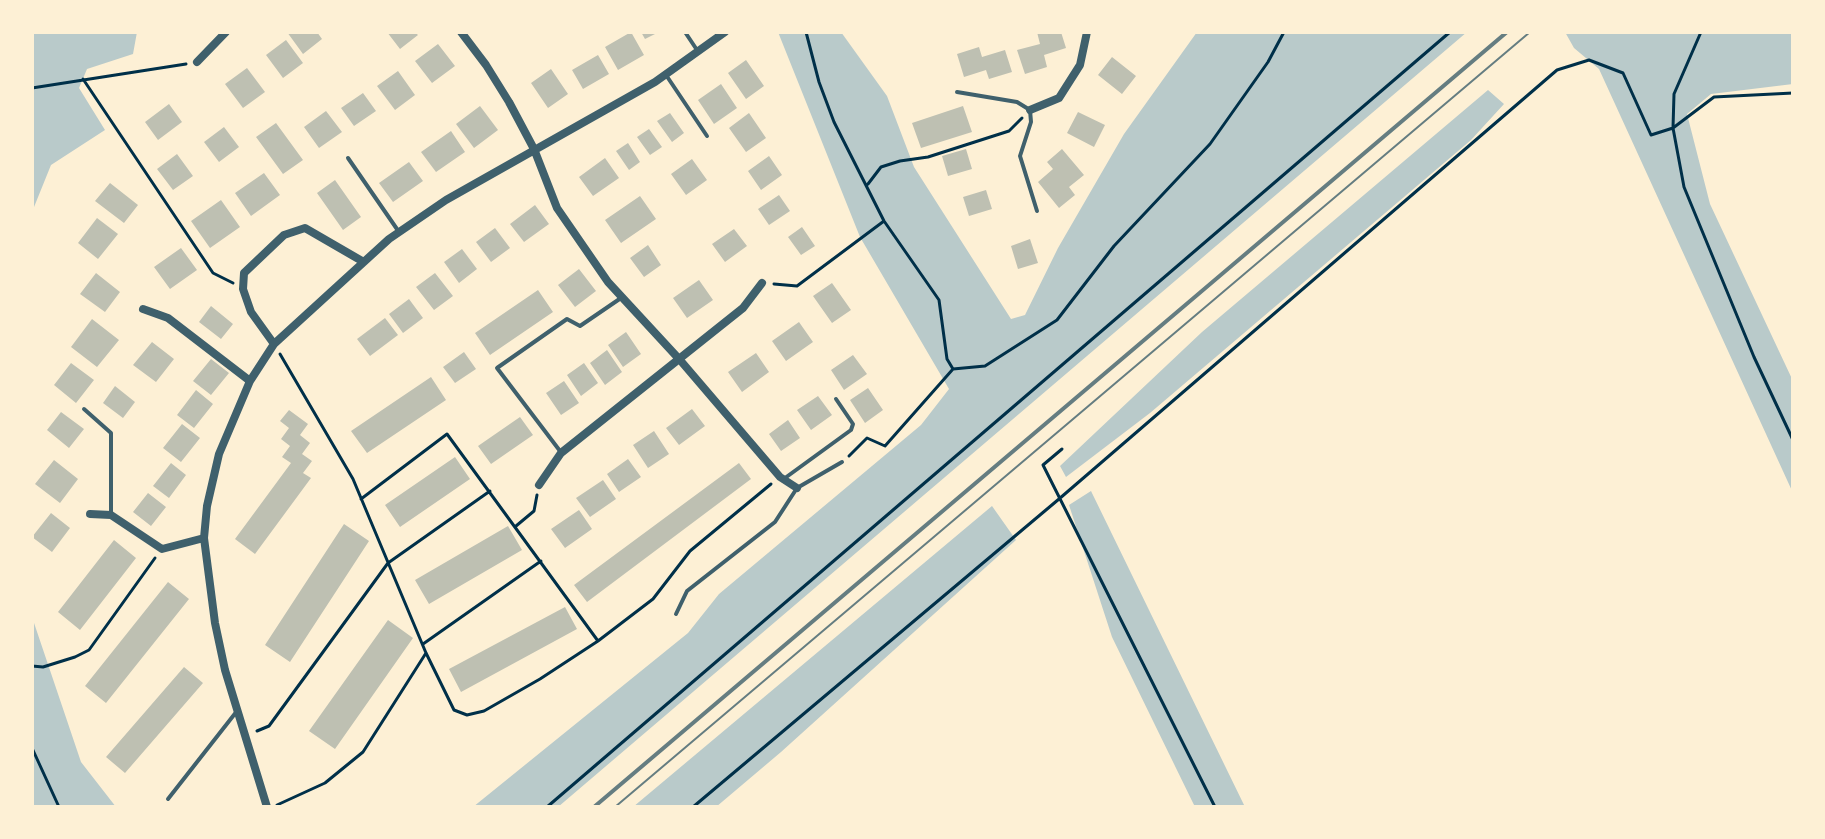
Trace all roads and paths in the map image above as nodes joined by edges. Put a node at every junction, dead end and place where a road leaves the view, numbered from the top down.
1 (226, 32) edge
2 (461, 32) edge
3 (685, 32) edge
4 (725, 32) edge
5 (806, 32) edge
6 (1087, 32) edge
7 (1284, 32) edge
8 (1450, 32) edge
9 (1701, 32) edge
10 (698, 52) junction
11 (197, 62) joint
12 (666, 75) junction
13 (83, 79) junction
14 (32, 88) edge
15 (957, 92) dead end
16 (1793, 93) edge
17 (1030, 110) junction
18 (1673, 128) junction
19 (707, 136) dead end
20 (534, 149) junction
21 (348, 158) dead end
22 (867, 185) junction
23 (1037, 211) dead end
24 (884, 221) junction
25 (399, 232) junction
26 (362, 261) junction
27 (762, 283) joint
28 (243, 289) junction
29 (621, 298) junction
30 (143, 309) dead end
31 (274, 344) junction
32 (680, 360) junction
33 (953, 369) junction
34 (250, 381) junction
35 (836, 399) dead end
36 (84, 409) dead end
37 (1793, 440) edge
38 (1062, 449) dead end
39 (561, 453) junction
40 (842, 462) joint
41 (782, 478) junction
42 (539, 485) joint
43 (797, 488) junction
44 (490, 491) junction
45 (361, 499) junction
46 (1059, 499) junction
47 (90, 514) dead end
48 (111, 515) junction
49 (516, 526) junction
50 (204, 538) junction
51 (162, 549) junction
52 (541, 561) junction
53 (388, 563) junction
54 (676, 614) dead end
55 (598, 641) junction
56 (422, 645) junction
57 (426, 653) junction
58 (32, 666) edge
59 (238, 710) junction
60 (246, 736) junction
61 (32, 748) edge
62 (168, 799) dead end
63 (59, 807) edge
64 (267, 807) edge
65 (274, 807) edge
66 (547, 807) edge
67 (693, 807) edge
68 (1215, 807) edge

1 - 11 street
2 - 20 street
3 - 10 lane
4 - 10 street
5 - 22 path
6 - 17 street
7 - 33 path
8 - 66 path
9 - 18 path
10 - 12 street
11 - 13 path
12 - 19 lane
12 - 20 street
13 - 14 path
13 - 28 path
15 - 17 lane
16 - 18 path
17 - 22 path
17 - 23 lane
18 - 37 path
18 - 46 path
20 - 25 street
20 - 29 street
21 - 25 lane
22 - 24 path
24 - 27 path
24 - 33 path
25 - 26 street
26 - 28 street
26 - 31 street
27 - 32 street
28 - 31 street
29 - 32 street
29 - 39 lane
30 - 34 street
31 - 34 street
31 - 45 path
32 - 39 street
32 - 41 street
33 - 40 path
34 - 50 street
35 - 41 lane
36 - 48 lane
38 - 46 path
39 - 42 street
40 - 43 lane
41 - 43 street
41 - 55 path
42 - 49 path
43 - 54 lane
44 - 45 path
44 - 49 path
44 - 53 path
45 - 53 path
46 - 67 path
46 - 68 path
47 - 48 street
48 - 51 street
49 - 52 path
50 - 51 street
50 - 59 street
51 - 58 path
52 - 55 path
52 - 56 path
53 - 56 path
53 - 60 path
55 - 57 path
56 - 57 path
57 - 65 path
59 - 60 street
59 - 62 lane
60 - 64 street
61 - 63 path

